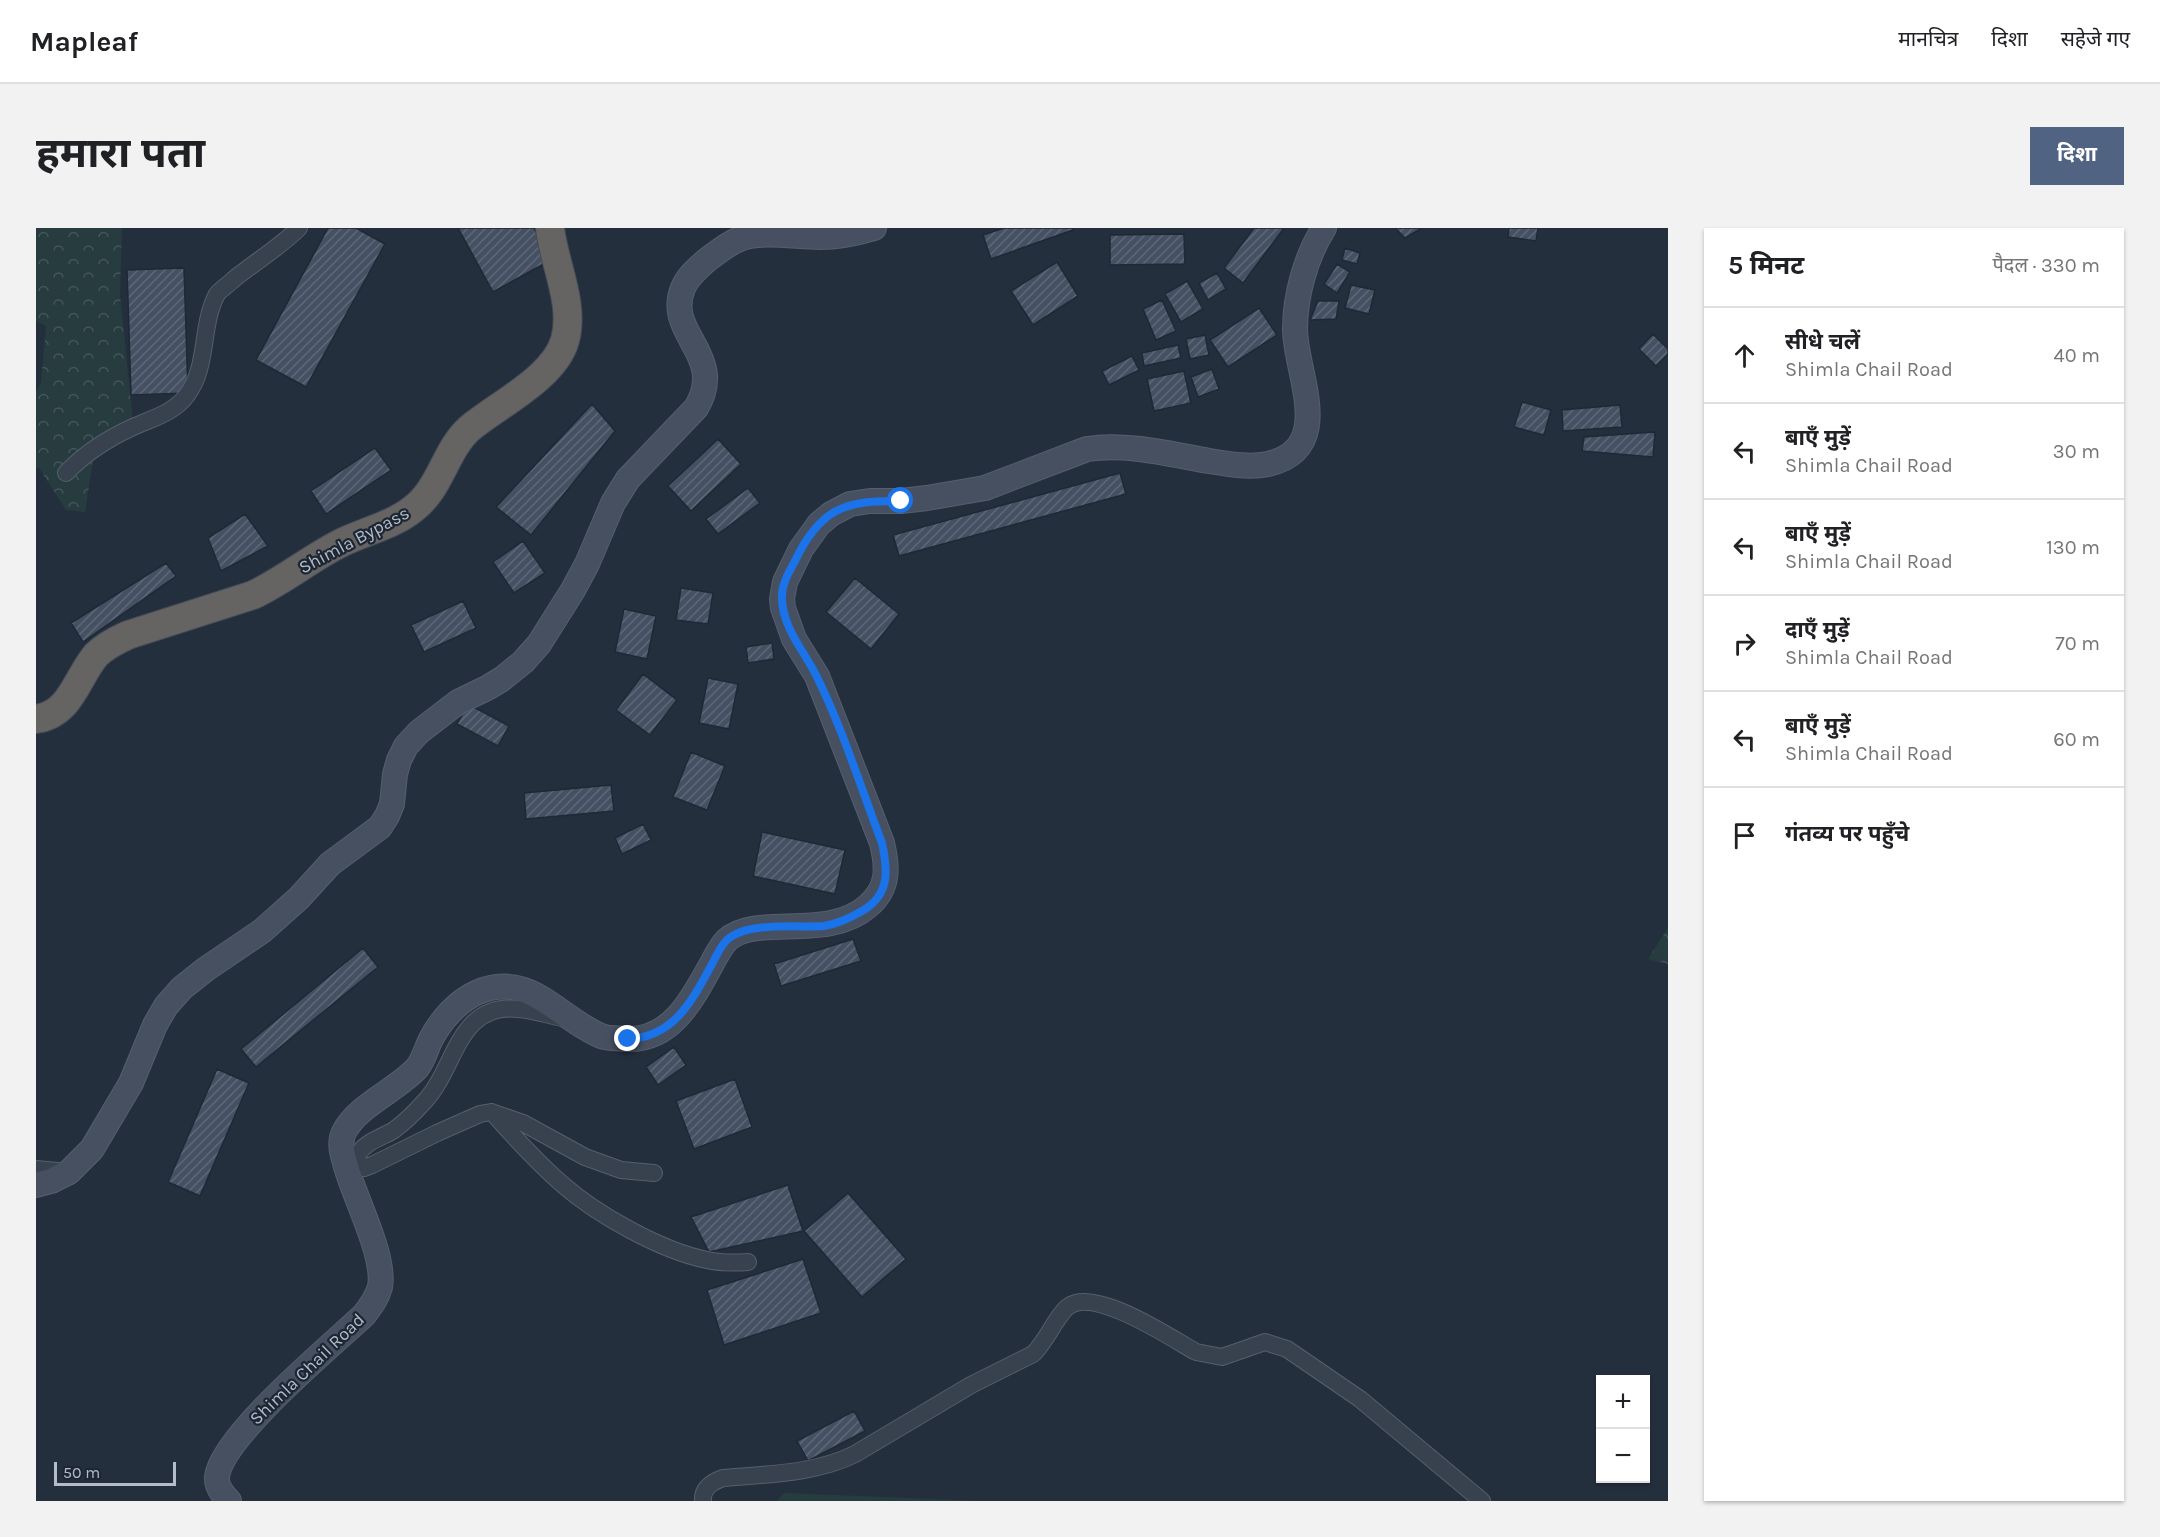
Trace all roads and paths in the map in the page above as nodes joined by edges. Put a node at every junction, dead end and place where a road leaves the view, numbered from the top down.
1 (299, 228) edge
2 (550, 228) edge
3 (874, 228) edge
4 (1324, 228) edge
5 (66, 473) dead end
6 (36, 718) edge
7 (576, 1021) junction
8 (491, 1112) junction
9 (36, 1169) edge
10 (69, 1172) junction
11 (654, 1173) dead end
12 (36, 1185) edge
13 (748, 1262) dead end
14 (229, 1501) edge
15 (703, 1501) edge
16 (1482, 1501) edge

1 - 5 street
2 - 6 highway, Shimla Bypass
3 - 10 main road
4 - 7 main road, Shimla Chail Road
7 - 8 street
7 - 14 main road, Shimla Chail Road
8 - 11 street
8 - 13 street
9 - 10 street
10 - 12 main road
15 - 16 street

